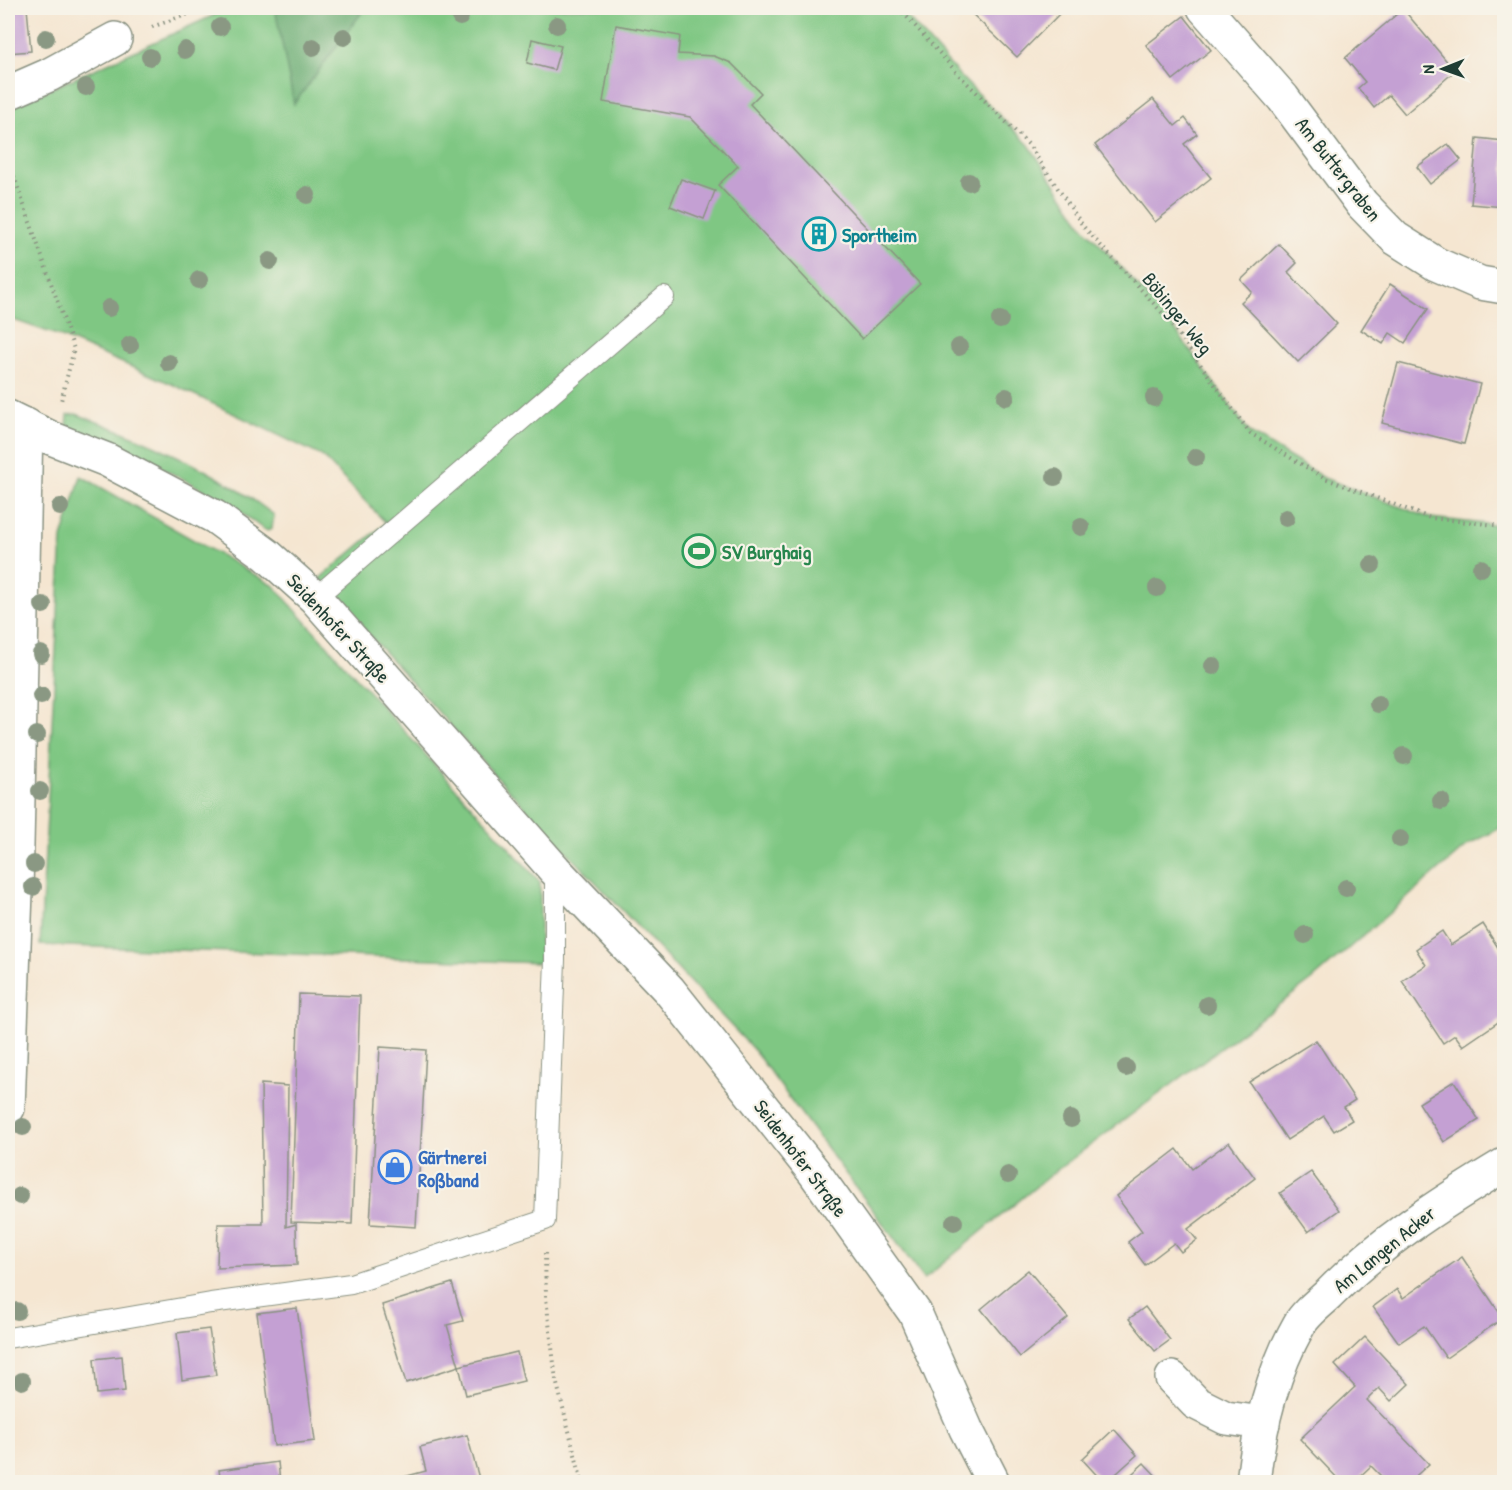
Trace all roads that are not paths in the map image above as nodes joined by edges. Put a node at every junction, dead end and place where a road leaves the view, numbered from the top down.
1 (1204, 8) edge
2 (115, 39) road end
3 (8, 93) edge
4 (1504, 287) edge
5 (664, 297) dead end
6 (28, 427) edge
7 (315, 598) junction
8 (555, 870) junction
9 (8, 1108) edge
10 (1504, 1165) edge
11 (8, 1338) edge
12 (1172, 1378) dead end
13 (1263, 1423) junction
14 (993, 1482) edge
15 (1253, 1482) edge

1 - 4 street, Am Buttergraben
2 - 3 street
5 - 7 lane
6 - 7 street, Seidenhofer Straße
6 - 9 street
7 - 8 street, Seidenhofer Straße
8 - 11 lane
8 - 14 street, Seidenhofer Straße
10 - 13 street, Am Langen Acker
12 - 13 street
13 - 15 street, Am Langen Acker

